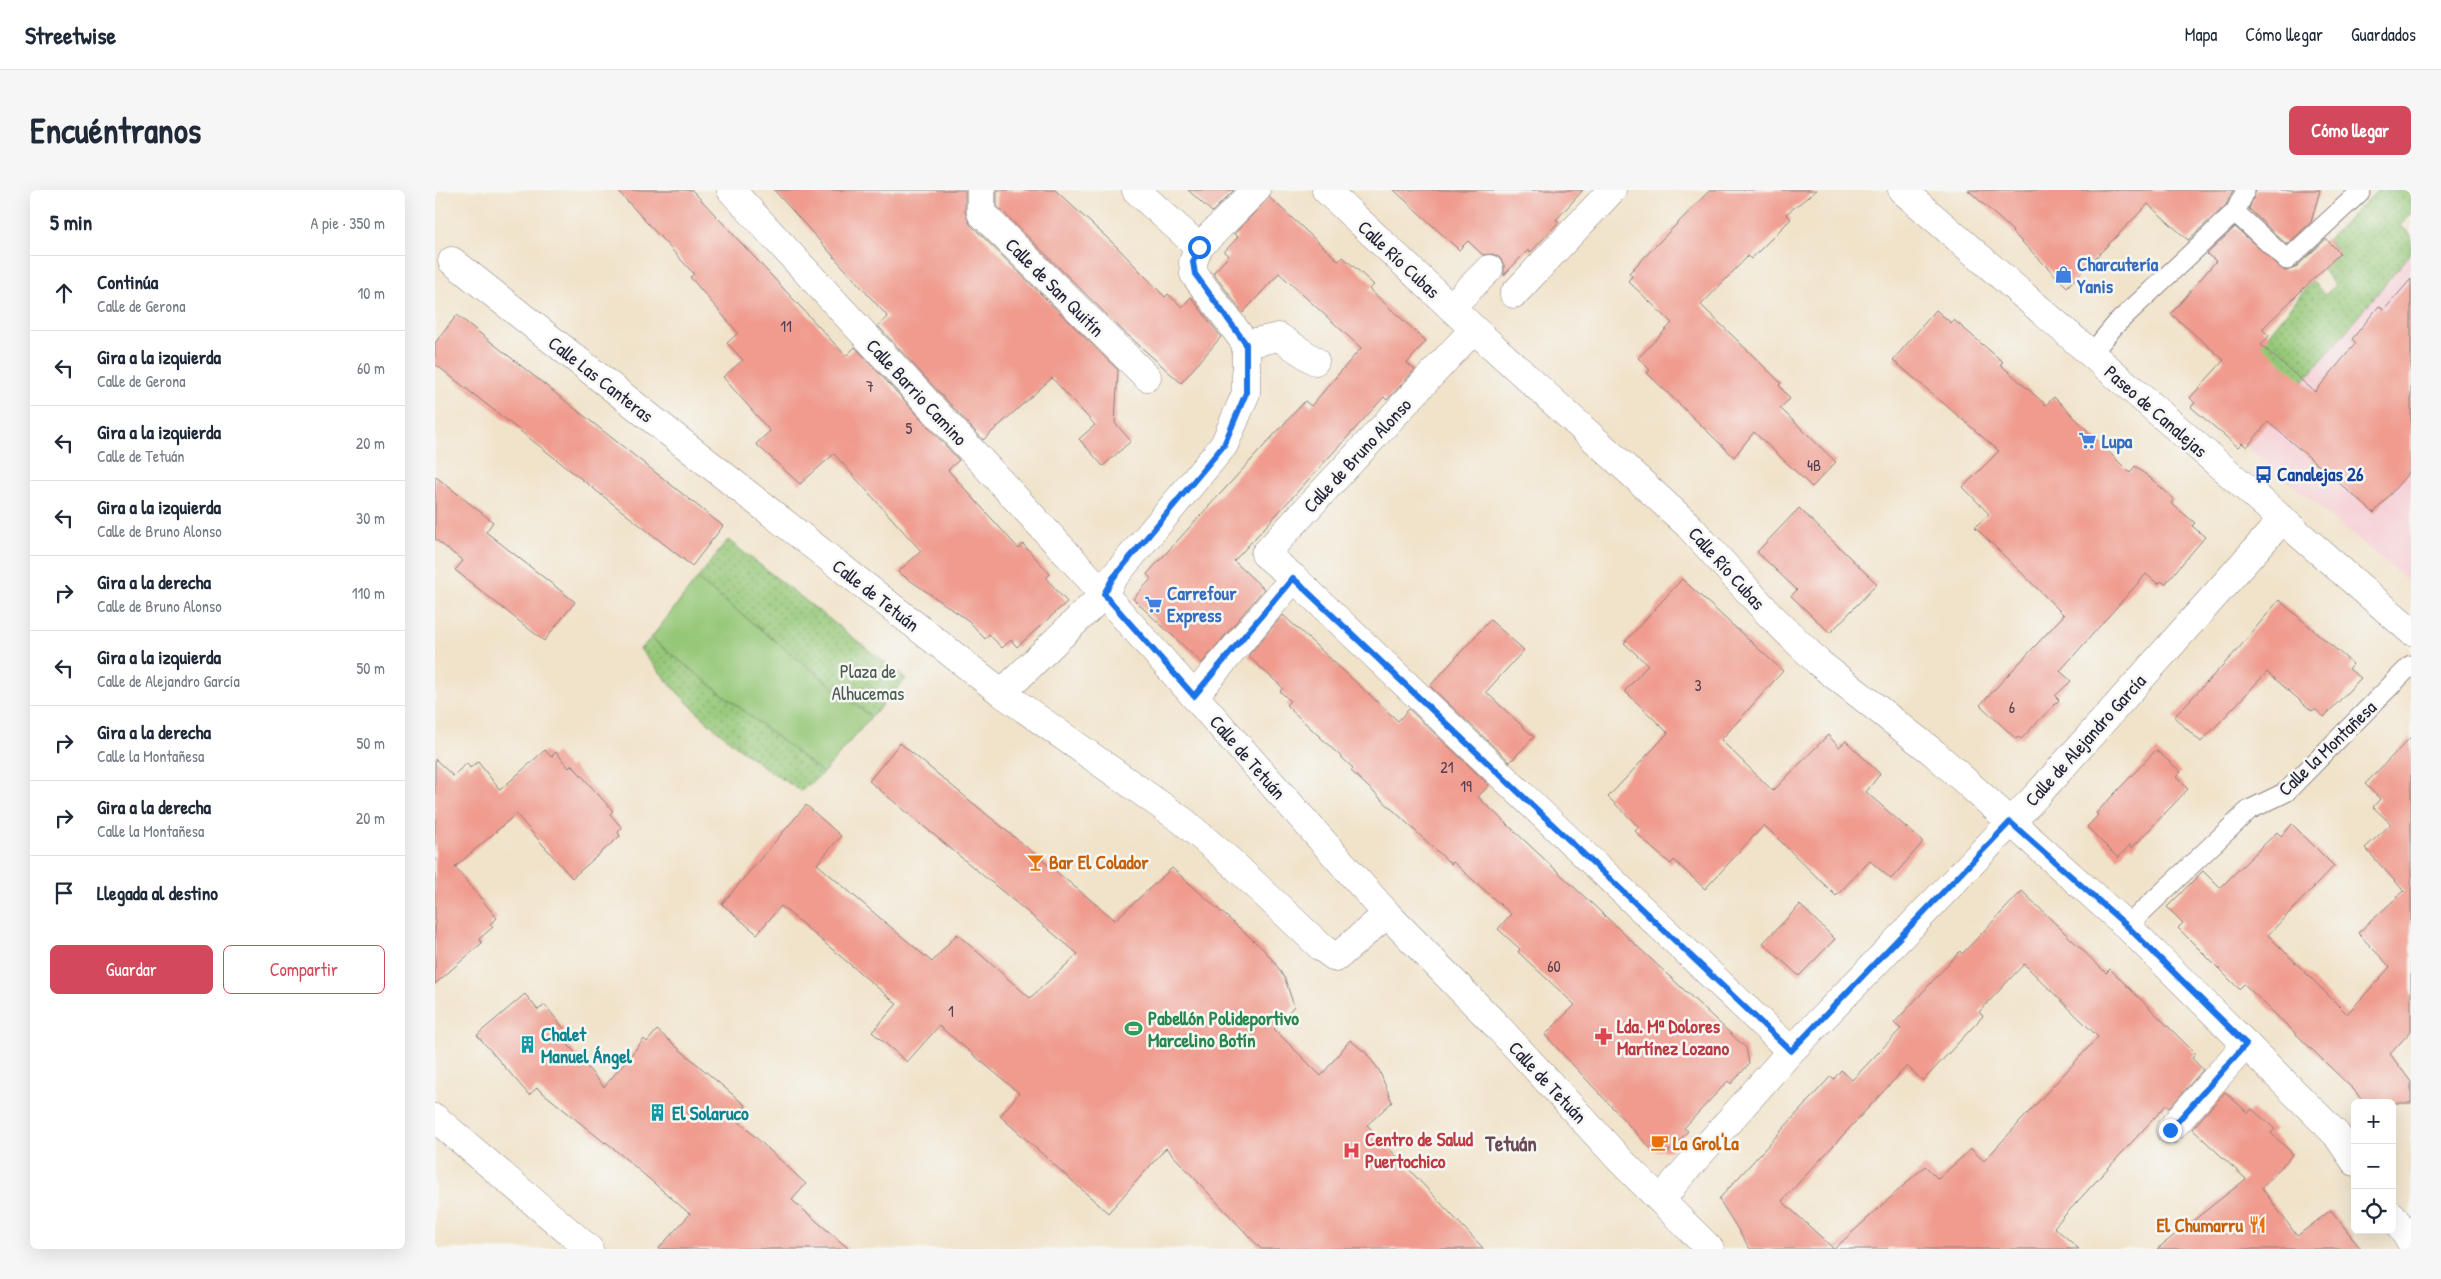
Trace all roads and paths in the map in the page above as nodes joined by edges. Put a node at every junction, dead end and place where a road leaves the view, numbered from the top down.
1 (731, 190) edge
2 (981, 190) edge
3 (1136, 190) edge
4 (1257, 190) edge
5 (1326, 190) edge
6 (1612, 190) edge
7 (1902, 190) edge
8 (2361, 190) edge
9 (2245, 192) dead end
10 (2235, 212) junction
11 (1199, 247) junction
12 (452, 260) dead end
13 (1489, 269) dead end
14 (1514, 294) dead end
15 (1451, 307) junction
16 (1474, 329) junction
17 (1246, 344) junction
18 (2091, 354) junction
19 (1315, 361) dead end
20 (1147, 377) dead end
21 (751, 497) joint
22 (2282, 520) junction
23 (1293, 578) junction
24 (1104, 594) junction
25 (2411, 631) edge
26 (2411, 665) edge
27 (1002, 693) junction
28 (1194, 696) junction
29 (2010, 822) junction
30 (1387, 914) junction
31 (2127, 926) junction
32 (2246, 1044) junction
33 (1791, 1051) junction
34 (435, 1118) edge
35 (2170, 1130) dead end
36 (2351, 1156) edge
37 (1662, 1201) junction
38 (2396, 1221) edge
39 (2411, 1242) edge
40 (589, 1249) edge
41 (1710, 1249) edge

1 - 24 street, Calle Barrio Camino
2 - 20 street, Calle de San Quitín
3 - 11 street
4 - 11 street
5 - 15 street, Calle Río Cubas
6 - 14 street
7 - 18 street, Paseo de Canalejas
8 - 10 lane
9 - 10 lane
10 - 18 lane
11 - 17 street
12 - 21 street, Calle Las Canteras
13 - 15 street, Calle Río Cubas
15 - 16 street, Calle Río Cubas
16 - 23 street, Calle de Bruno Alonso
16 - 29 street, Calle Río Cubas
17 - 19 street
17 - 24 street
18 - 22 street, Paseo de Canalejas
21 - 27 street, Calle de Tetuán
22 - 25 street, Paseo de Canalejas
22 - 29 street, Calle de Alejandro García
23 - 28 street
23 - 33 street, Calle de Bruno Alonso
24 - 27 street
24 - 28 street, Calle de Tetuán
26 - 31 lane, Calle la Montañesa
27 - 30 street, Calle de Tetuán
28 - 30 street, Calle de Tetuán
29 - 31 street
29 - 33 street, Calle de Alejandro García
30 - 37 street, Calle de Tetuán
31 - 32 street
32 - 35 street
32 - 36 street
33 - 37 street, Calle de Alejandro García
34 - 40 street
37 - 41 street, Calle de Tetuán
38 - 39 street

